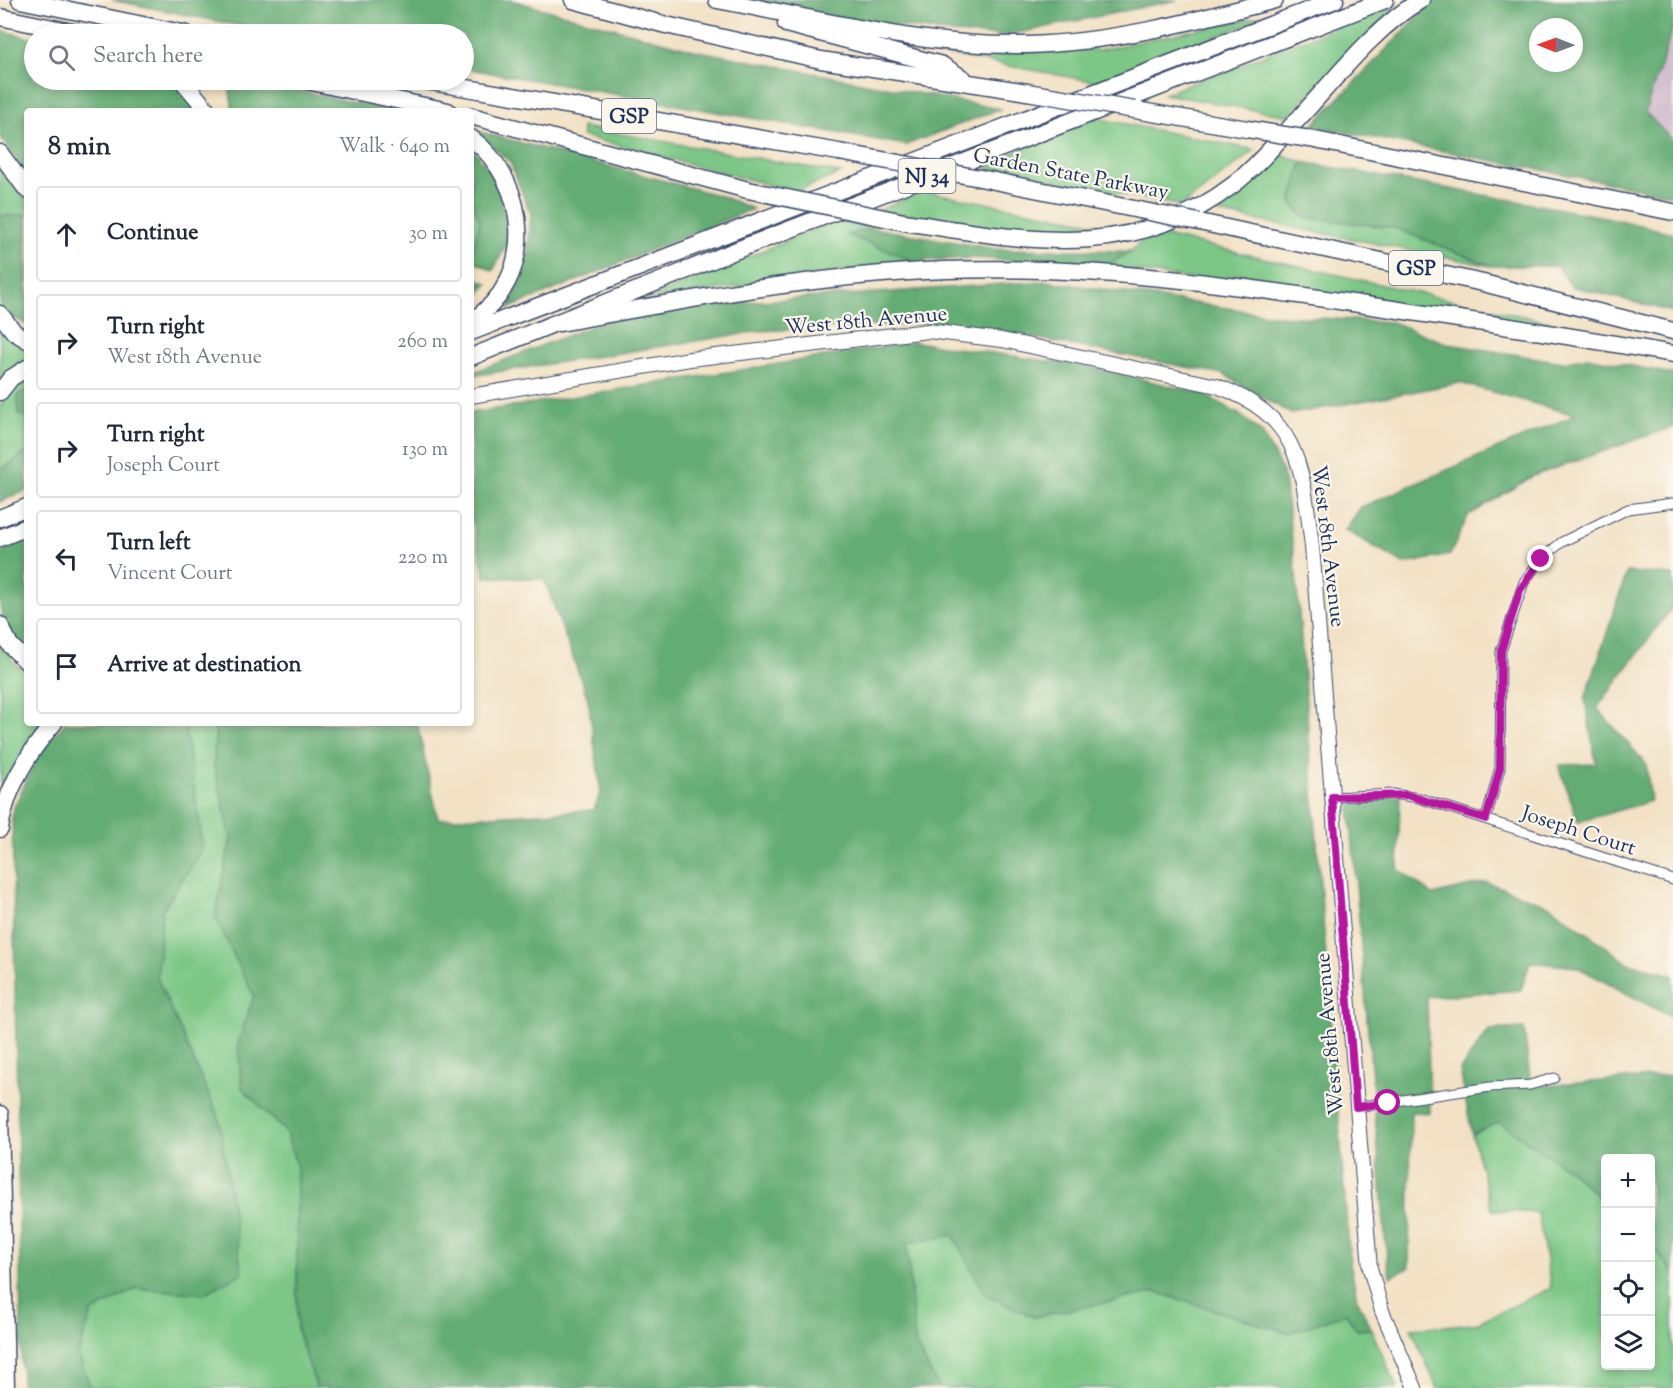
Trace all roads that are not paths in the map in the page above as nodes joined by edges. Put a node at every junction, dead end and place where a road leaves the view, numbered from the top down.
1 (20, 0) edge
2 (573, 0) edge
3 (710, 0) edge
4 (717, 0) edge
5 (1275, 0) edge
6 (1335, 0) edge
7 (1385, 0) edge
8 (1421, 0) edge
9 (0, 17) edge
10 (34, 24) edge
11 (138, 24) edge
12 (970, 82) junction
13 (474, 89) edge
14 (190, 90) edge
15 (347, 90) edge
16 (405, 103) junction
17 (205, 108) edge
18 (416, 108) edge
19 (432, 108) edge
20 (474, 117) edge
21 (474, 141) edge
22 (0, 153) edge
23 (24, 186) edge
24 (1673, 212) edge
25 (0, 314) edge
26 (474, 319) edge
27 (560, 323) junction
28 (474, 331) edge
29 (1673, 331) edge
30 (24, 338) edge
31 (1673, 354) edge
32 (474, 356) edge
33 (24, 370) edge
34 (0, 392) edge
35 (474, 395) edge
36 (1673, 503) edge
37 (24, 528) edge
38 (0, 538) edge
39 (0, 625) edge
40 (24, 659) edge
41 (52, 726) edge
42 (1332, 797) junction
43 (1486, 819) junction
44 (0, 829) edge
45 (1673, 880) edge
46 (1554, 1078) dead end
47 (1356, 1107) junction
48 (0, 1114) edge
49 (6, 1388) edge
50 (1415, 1388) edge

1 - 11 highway
2 - 12 highway
3 - 12 highway
4 - 5 highway
6 - 28 highway, NJ 34
7 - 27 highway, NJ 34
8 - 20 highway, bridge
9 - 10 highway
12 - 24 highway, bridge
13 - 29 highway, Garden State Parkway / GSP, bridge
14 - 17 highway
15 - 16 highway
16 - 18 highway
16 - 19 highway
21 - 26 highway
22 - 23 highway
25 - 30 highway
27 - 31 highway
27 - 32 highway, NJ 34
33 - 34 highway
35 - 42 street, West 18th Avenue
36 - 43 street
37 - 38 highway
39 - 40 highway
41 - 44 highway
42 - 43 street, Joseph Court
42 - 47 street, West 18th Avenue
43 - 45 street, Joseph Court
46 - 47 street
47 - 50 street, West 18th Avenue
48 - 49 highway

